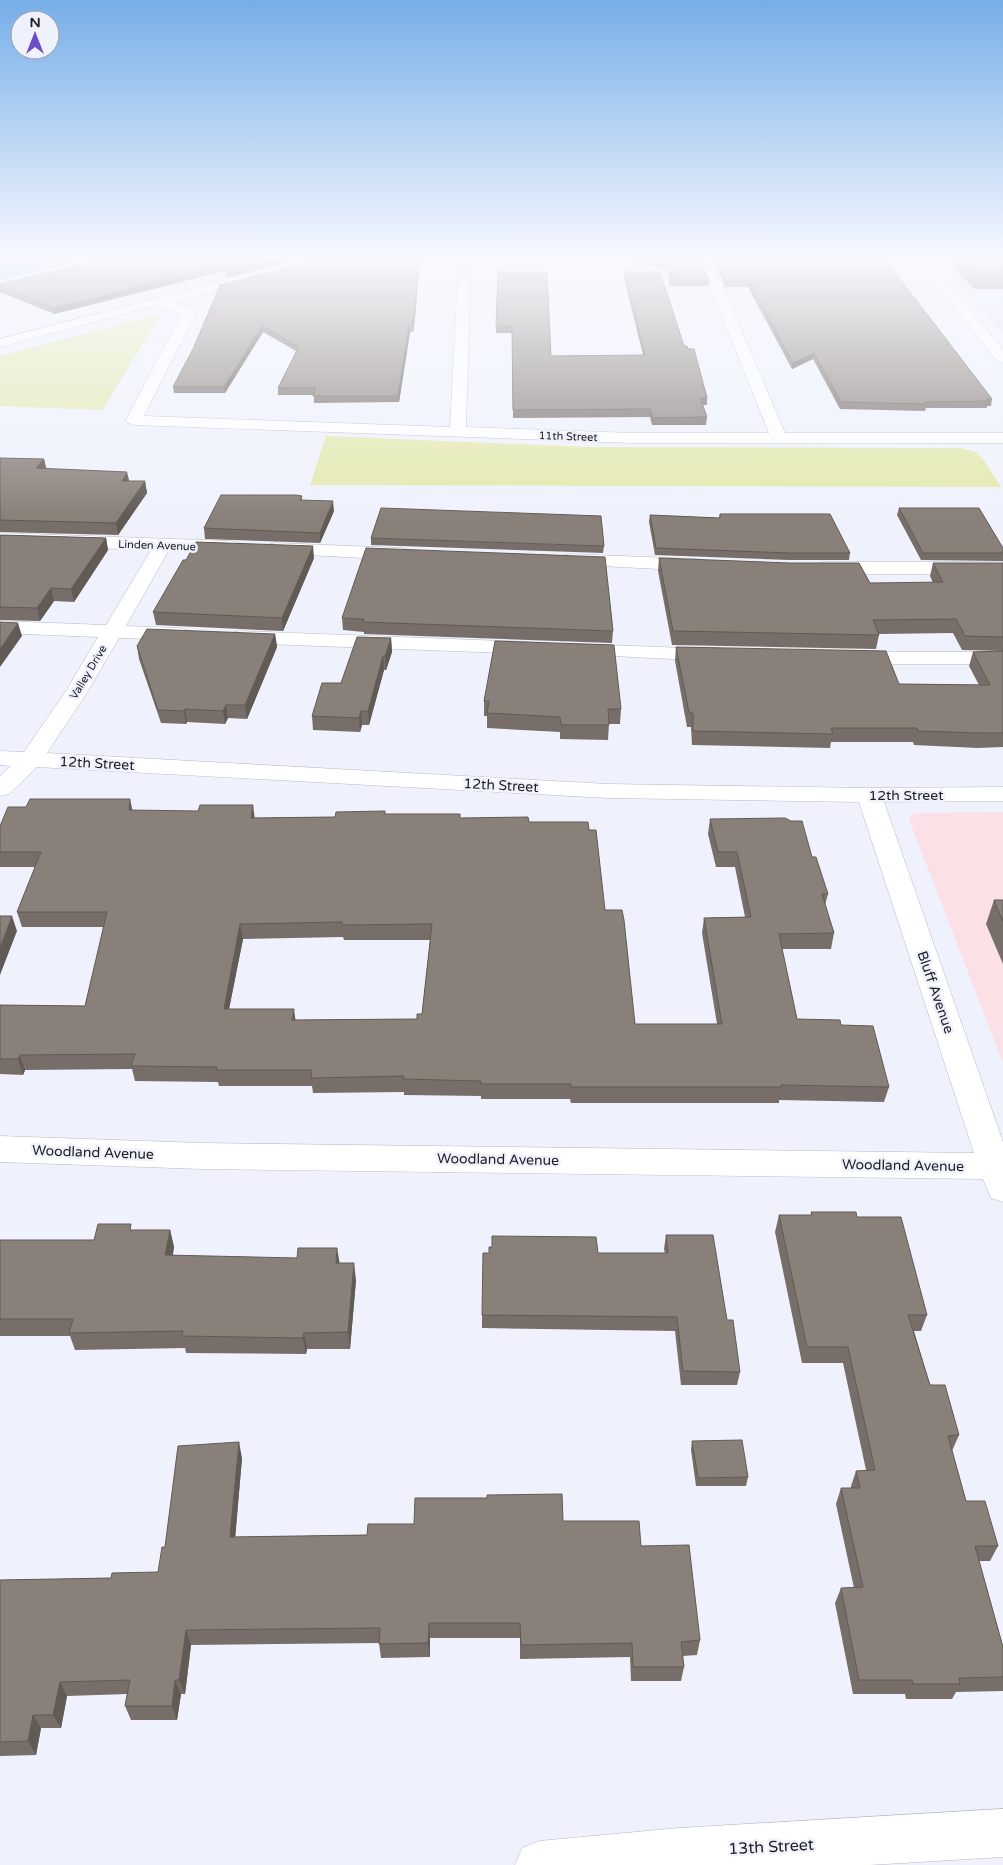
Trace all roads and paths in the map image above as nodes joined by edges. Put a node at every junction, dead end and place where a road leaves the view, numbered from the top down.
1 (173, 343) edge
2 (462, 343) edge
3 (740, 343) edge
4 (990, 343) edge
5 (1003, 359) edge
6 (458, 432) junction
7 (779, 438) junction
8 (1003, 438) edge
9 (0, 538) edge
10 (163, 545) junction
11 (421, 554) edge
12 (550, 559) edge
13 (718, 566) edge
14 (807, 568) edge
15 (1003, 568) edge
16 (0, 627) edge
17 (112, 632) junction
18 (733, 656) edge
19 (830, 658) edge
20 (1003, 658) edge
21 (0, 758) edge
22 (31, 760) junction
23 (0, 789) edge
24 (1003, 794) edge
25 (869, 795) junction
26 (0, 1149) edge
27 (999, 1178) edge
28 (1003, 1833) edge
29 (539, 1865) edge

1 - 6 street, 11th Street
2 - 6 street
3 - 7 street
4 - 5 street
6 - 7 street, 11th Street
7 - 8 street, 11th Street
9 - 10 street, Linden Avenue
10 - 11 street, Linden Avenue
10 - 17 street, Valley Drive
12 - 13 street
14 - 15 street
16 - 17 street
17 - 18 street
17 - 22 street, Valley Drive
19 - 20 street
21 - 22 street, 12th Street
22 - 23 street, Valley Drive
22 - 25 street, 12th Street
24 - 25 street, 12th Street
25 - 27 street, Bluff Avenue
26 - 27 street, Woodland Avenue
28 - 29 street, 13th Street

